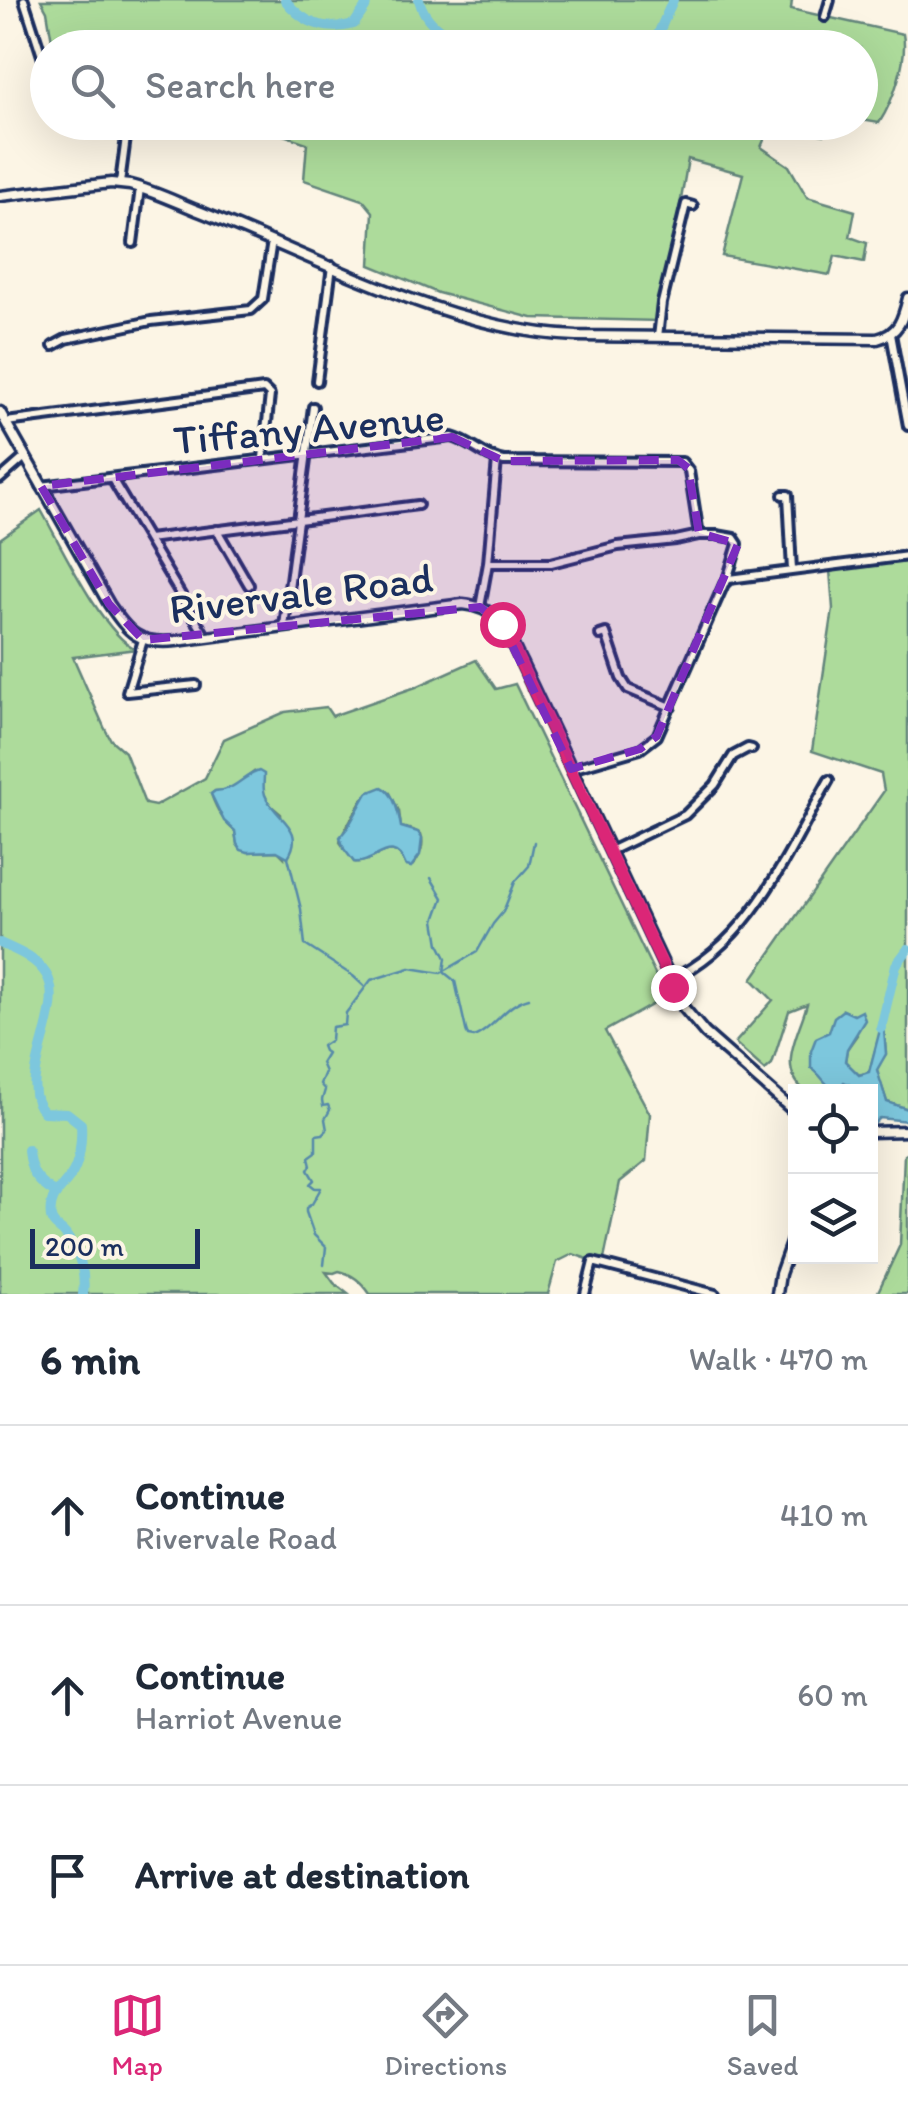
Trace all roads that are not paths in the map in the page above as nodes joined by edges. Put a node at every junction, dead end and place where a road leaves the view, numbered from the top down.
1 (24, 0) edge
2 (830, 0) edge
3 (826, 17) dead end
4 (35, 30) edge
5 (126, 140) edge
6 (120, 183) junction
7 (140, 188) junction
8 (0, 196) edge
9 (693, 206) dead end
10 (272, 240) junction
11 (132, 244) dead end
12 (332, 266) junction
13 (908, 298) edge
14 (891, 334) junction
15 (658, 337) junction
16 (53, 346) dead end
17 (316, 381) dead end
18 (313, 407) dead end
19 (0, 412) edge
20 (6, 422) junction
21 (908, 426) edge
22 (307, 453) junction
23 (25, 458) junction
24 (263, 458) junction
25 (496, 460) junction
26 (112, 478) junction
27 (0, 479) edge
28 (42, 486) junction
29 (783, 495) dead end
30 (418, 505) dead end
31 (299, 520) junction
32 (218, 530) junction
33 (699, 535) junction
34 (148, 539) junction
35 (908, 556) edge
36 (488, 564) junction
37 (792, 570) junction
38 (726, 581) junction
39 (249, 585) dead end
40 (480, 606) junction
41 (284, 626) junction
42 (600, 635) dead end
43 (206, 636) junction
44 (143, 640) junction
45 (196, 684) dead end
46 (671, 707) junction
47 (752, 749) dead end
48 (571, 769) junction
49 (828, 780) dead end
50 (610, 851) junction
51 (670, 980) junction
52 (788, 1106) edge
53 (908, 1131) edge
54 (878, 1132) edge
55 (788, 1252) edge
56 (585, 1294) edge
57 (716, 1294) edge
58 (777, 1294) edge

1 - 4 street
2 - 3 street
5 - 6 street
6 - 7 street
6 - 8 street
7 - 10 street
7 - 11 street
9 - 15 street
10 - 12 street
10 - 16 street
12 - 15 street
12 - 17 street
13 - 14 street
14 - 15 street
14 - 21 street
18 - 22 street
19 - 20 street, Rivervale Road
20 - 23 street, Rivervale Road
20 - 24 street
22 - 24 street, Tiffany Avenue
22 - 25 street, Tiffany Avenue
22 - 31 street
23 - 27 street
23 - 28 street, Rivervale Road
24 - 26 street, Tiffany Avenue
25 - 33 street, Tiffany Avenue
25 - 36 street
26 - 28 street, Tiffany Avenue
26 - 34 street
28 - 44 street, Rivervale Road
29 - 37 street
30 - 31 street
31 - 32 street
31 - 41 street
32 - 34 street
32 - 39 street
33 - 36 street
33 - 38 street
34 - 43 street
35 - 37 street
36 - 40 street
37 - 38 street
38 - 46 street
40 - 41 street, Rivervale Road
40 - 48 street, Rivervale Road
41 - 43 street, Rivervale Road
42 - 46 street
43 - 44 street, Rivervale Road
44 - 45 street
46 - 48 street
47 - 50 street
48 - 50 street, Rivervale Road
49 - 51 street
50 - 51 street, Rivervale Road
51 - 52 street, Rivervale Road
53 - 54 street
55 - 58 street
56 - 57 street

